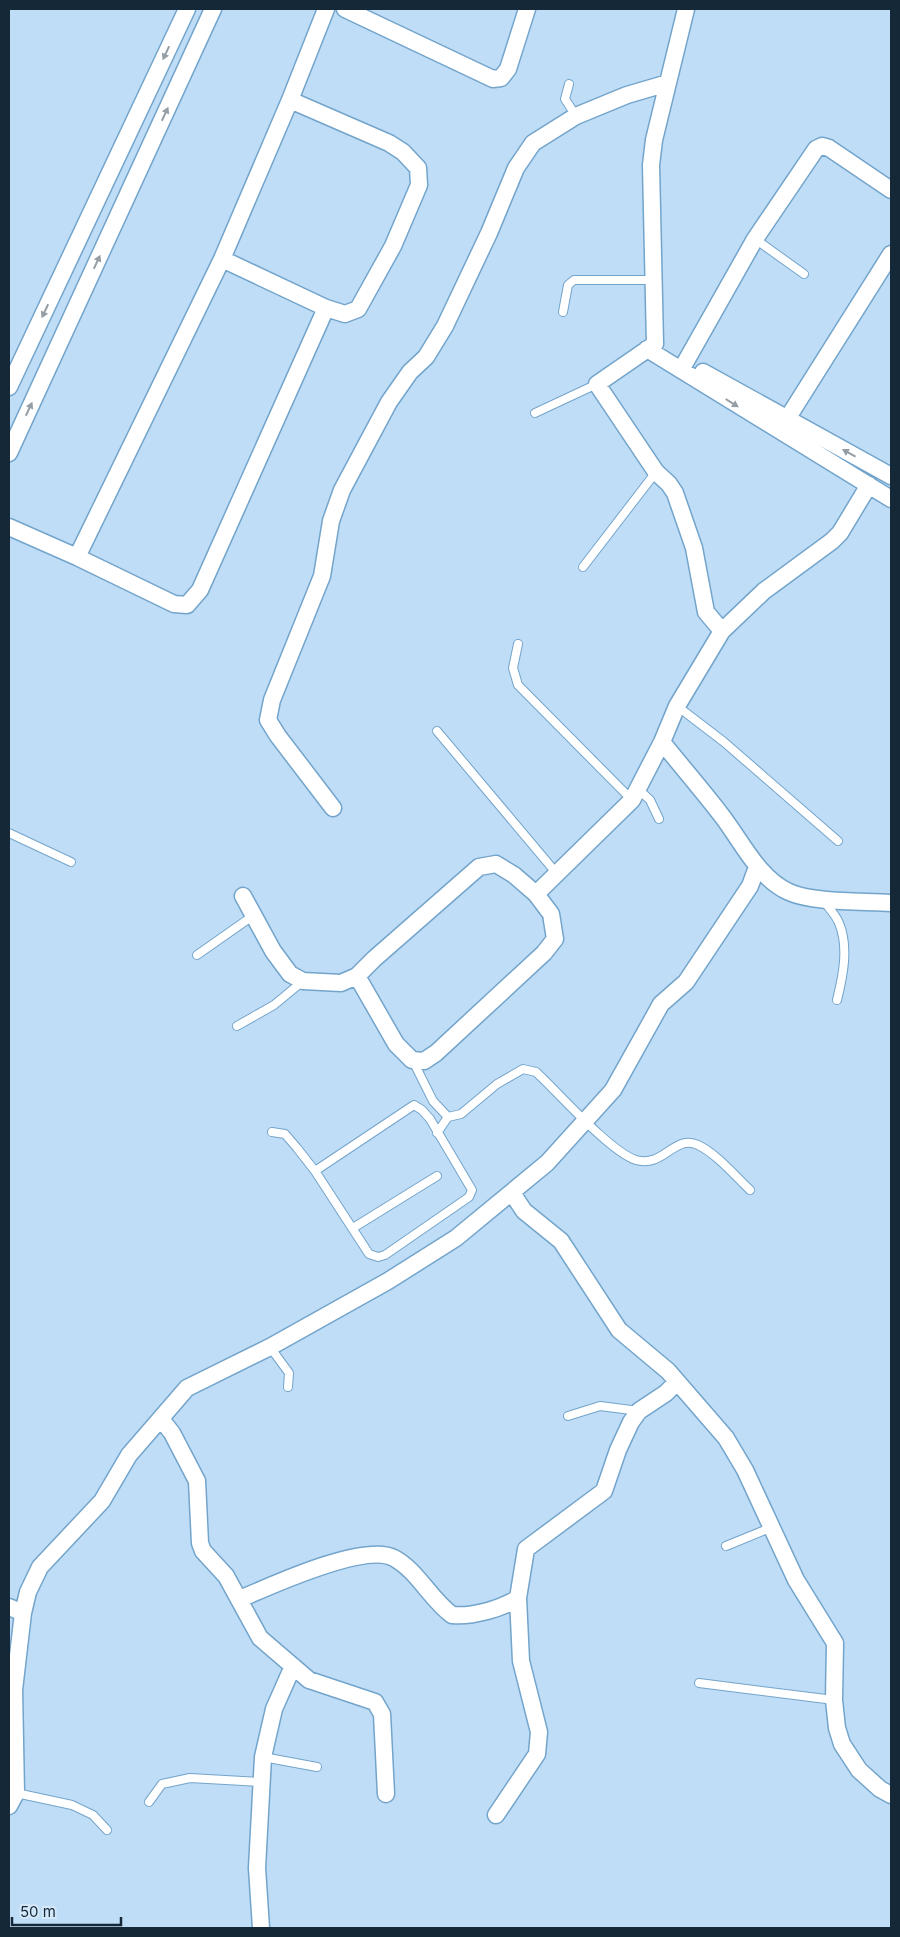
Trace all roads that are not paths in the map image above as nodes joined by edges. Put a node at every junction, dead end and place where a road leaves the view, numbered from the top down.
1 (187, 9) edge
2 (213, 9) edge
3 (326, 9) edge
4 (344, 9) edge
5 (528, 9) edge
6 (686, 9) edge
7 (668, 83) junction
8 (569, 84) dead end
9 (290, 100) junction
10 (576, 116) junction
11 (891, 190) edge
12 (91, 212) junction
13 (116, 222) junction
14 (755, 240) junction
15 (891, 254) edge
16 (222, 259) junction
17 (804, 274) dead end
18 (652, 280) junction
19 (326, 308) junction
20 (563, 312) dead end
21 (651, 346) junction
22 (683, 366) junction
23 (597, 384) junction
24 (9, 387) edge
25 (535, 413) dead end
26 (783, 425) junction
27 (9, 453) edge
28 (656, 472) junction
29 (891, 476) edge
30 (884, 490) edge
31 (9, 527) edge
32 (77, 557) junction
33 (583, 567) dead end
34 (722, 631) junction
35 (518, 644) dead end
36 (677, 706) junction
37 (437, 731) dead end
38 (662, 742) junction
39 (635, 795) junction
40 (333, 808) dead end
41 (659, 819) dead end
42 (9, 833) edge
43 (838, 841) dead end
44 (72, 862) dead end
45 (757, 866) junction
46 (558, 875) junction
47 (536, 894) junction
48 (244, 896) dead end
49 (822, 899) junction
50 (891, 903) edge
51 (254, 915) junction
52 (198, 955) dead end
53 (357, 976) junction
54 (304, 981) junction
55 (838, 1000) dead end
56 (237, 1026) dead end
57 (412, 1060) junction
58 (448, 1117) junction
59 (586, 1122) junction
60 (272, 1132) dead end
61 (437, 1133) junction
62 (315, 1170) junction
63 (437, 1176) dead end
64 (750, 1190) dead end
65 (512, 1194) junction
66 (353, 1228) junction
67 (270, 1347) junction
68 (677, 1382) junction
69 (288, 1387) dead end
70 (639, 1411) junction
71 (568, 1416) dead end
72 (160, 1419) junction
73 (770, 1528) junction
74 (726, 1546) dead end
75 (518, 1598) junction
76 (240, 1599) junction
77 (16, 1610) edge
78 (293, 1666) junction
79 (699, 1683) dead end
80 (834, 1700) junction
81 (262, 1757) junction
82 (318, 1767) dead end
83 (260, 1782) junction
84 (386, 1794) dead end
85 (891, 1795) edge
86 (12, 1799) edge
87 (149, 1802) dead end
88 (496, 1815) dead end
89 (107, 1830) dead end
90 (261, 1928) edge

1 -> 12 street
13 -> 2 street
3 - 9 street
4 - 5 street
6 - 7 street
7 - 10 street
7 - 18 street
8 - 10 lane
9 - 16 street
9 - 19 street
10 - 40 street
11 - 14 street
12 - 13 street
12 -> 24 street
27 -> 13 street
14 - 17 lane
14 - 22 street
15 - 26 street
16 - 19 street
16 - 32 street
18 - 20 lane
18 - 21 street
19 - 32 street
21 - 22 street
21 - 23 street
22 - 26 street
23 - 25 lane
23 - 28 street
29 -> 26 street
26 - 30 street
28 - 33 lane
28 - 34 street
30 - 34 street
31 - 32 street
34 - 36 street
35 - 39 lane
36 - 38 street
36 - 43 lane
37 - 46 lane
38 - 39 street
38 - 45 street
39 - 41 lane
39 - 46 street
42 - 44 lane
45 - 49 street
45 - 59 street
46 - 47 street
47 - 53 street
47 - 57 street
48 - 51 street
49 - 50 street
49 - 55 lane
51 - 52 lane
51 - 54 street
53 - 54 street
53 - 57 street
54 - 56 lane
57 - 58 lane
58 - 59 lane
58 - 61 lane
59 - 64 lane
59 - 65 street
60 - 62 lane
61 - 62 lane
61 - 66 lane
62 - 66 lane
63 - 66 lane
65 - 67 street
65 - 68 street
67 - 69 lane
67 - 72 street
68 - 70 street
68 - 73 street
70 - 71 lane
70 - 75 street
72 - 76 street
72 - 77 street
73 - 74 lane
73 - 80 street
75 - 76 street
75 - 88 street
76 - 78 street
77 - 86 street
78 - 81 street
78 - 84 street
79 - 80 lane
80 - 85 street
81 - 82 lane
81 - 83 street
83 - 87 lane
83 - 90 street
86 - 89 lane

